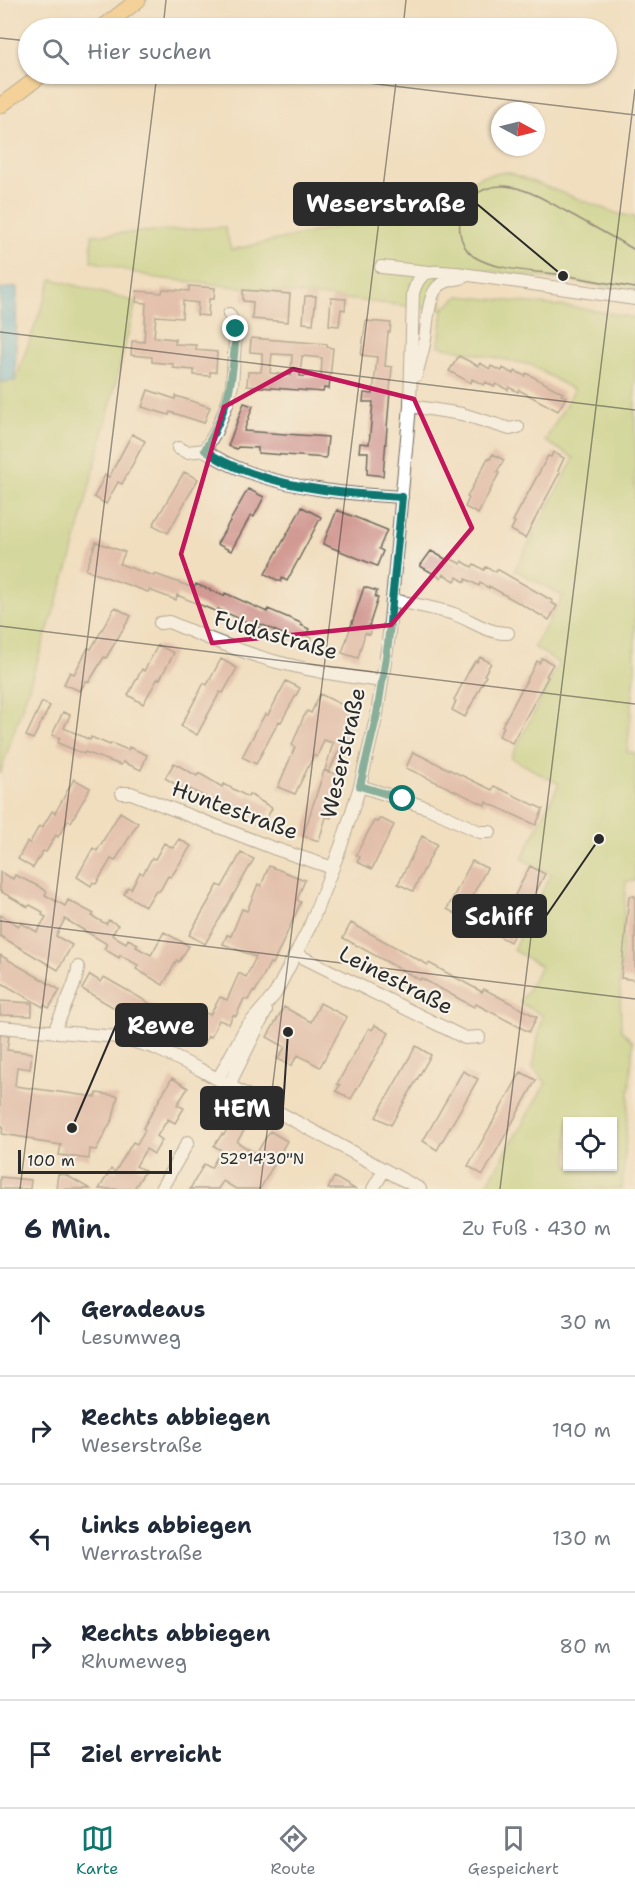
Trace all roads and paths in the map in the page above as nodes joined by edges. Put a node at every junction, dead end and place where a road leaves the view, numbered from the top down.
1 (138, 0) edge
2 (115, 18) edge
3 (30, 84) edge
4 (0, 106) edge
5 (381, 267) dead end
6 (429, 272) junction
7 (494, 279) junction
8 (635, 299) edge
9 (229, 314) dead end
10 (410, 406) junction
11 (518, 427) dead end
12 (178, 448) dead end
13 (205, 450) junction
14 (402, 497) junction
15 (393, 600) junction
16 (160, 623) dead end
17 (508, 633) dead end
18 (382, 681) junction
19 (360, 786) junction
20 (122, 793) dead end
21 (490, 832) dead end
22 (333, 868) junction
23 (296, 954) junction
24 (78, 967) dead end
25 (0, 1027) edge
26 (54, 1032) junction
27 (478, 1037) dead end
28 (223, 1082) junction
29 (188, 1142) dead end
30 (384, 1170) junction
31 (162, 1189) edge
32 (373, 1189) edge
33 (420, 1189) edge

1 - 2 main road
3 - 4 main road
5 - 6 street
6 - 7 street
6 - 10 street, Weserstraße
7 - 8 street
7 - 10 street, Weserstraße
9 - 13 street
10 - 11 street
10 - 14 street, Weserstraße
12 - 13 street
13 - 14 street
14 - 15 street, Weserstraße
15 - 17 street
15 - 18 street, Weserstraße
16 - 18 street, Fuldastraße
18 - 19 street, Weserstraße
19 - 21 street
19 - 22 street, Weserstraße
20 - 22 street, Huntestraße
22 - 23 street, Weserstraße
23 - 27 street, Leinestraße
23 - 28 street, Weserstraße
24 - 26 street
25 - 26 street
26 - 28 street
28 - 30 street
29 - 31 street
30 - 32 street
30 - 33 street

